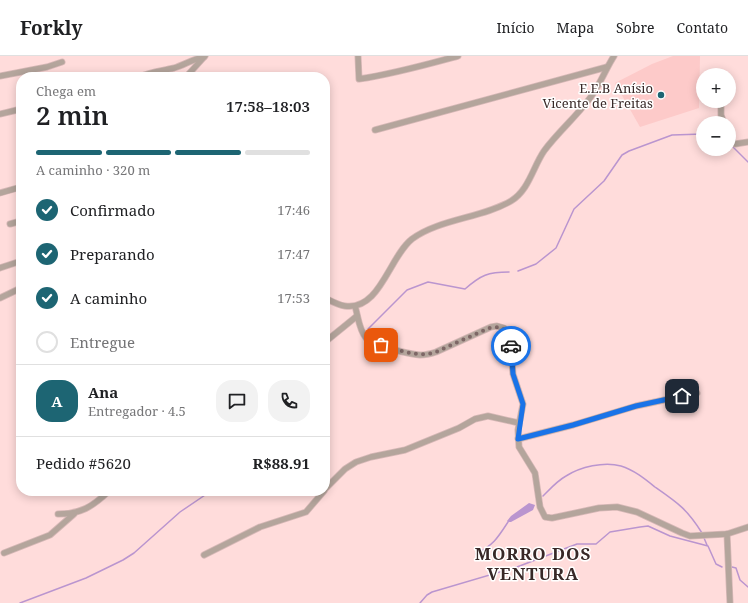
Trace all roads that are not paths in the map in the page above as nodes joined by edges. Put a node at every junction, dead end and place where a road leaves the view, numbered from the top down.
1 (358, 56) edge
2 (458, 56) edge
3 (614, 56) edge
4 (205, 57) edge
5 (62, 62) dead end
6 (607, 67) junction
7 (21, 72) edge
8 (152, 72) edge
9 (191, 72) edge
10 (16, 73) edge
11 (0, 76) edge
12 (16, 110) edge
13 (0, 114) edge
14 (375, 130) dead end
15 (748, 142) edge
16 (736, 144) edge
17 (16, 188) edge
18 (0, 193) edge
19 (16, 222) edge
20 (10, 224) dead end
21 (16, 263) edge
22 (0, 268) edge
23 (16, 290) edge
24 (0, 298) edge
25 (330, 300) edge
26 (355, 306) junction
27 (357, 316) junction
28 (330, 338) edge
29 (697, 393) dead end
30 (519, 423) junction
31 (518, 439) junction
32 (330, 484) edge
33 (103, 496) edge
34 (320, 496) edge
35 (58, 514) dead end
36 (74, 514) junction
37 (748, 527) edge
38 (727, 534) junction
39 (4, 553) dead end
40 (204, 555) dead end
41 (729, 601) edge

1 - 2 street
3 - 6 street
4 - 8 street
4 - 9 street
5 - 7 street
6 - 14 street
6 - 26 street
10 - 11 street
12 - 13 street
15 - 16 street
17 - 18 street
19 - 20 street
21 - 22 street
23 - 24 street
25 - 26 street
26 - 27 street
27 - 28 street
27 - 30 street
29 - 31 street
30 - 31 street
30 - 32 street
31 - 38 street
33 - 36 street
34 - 40 street
35 - 36 street
36 - 39 street
37 - 38 street
38 - 41 street

